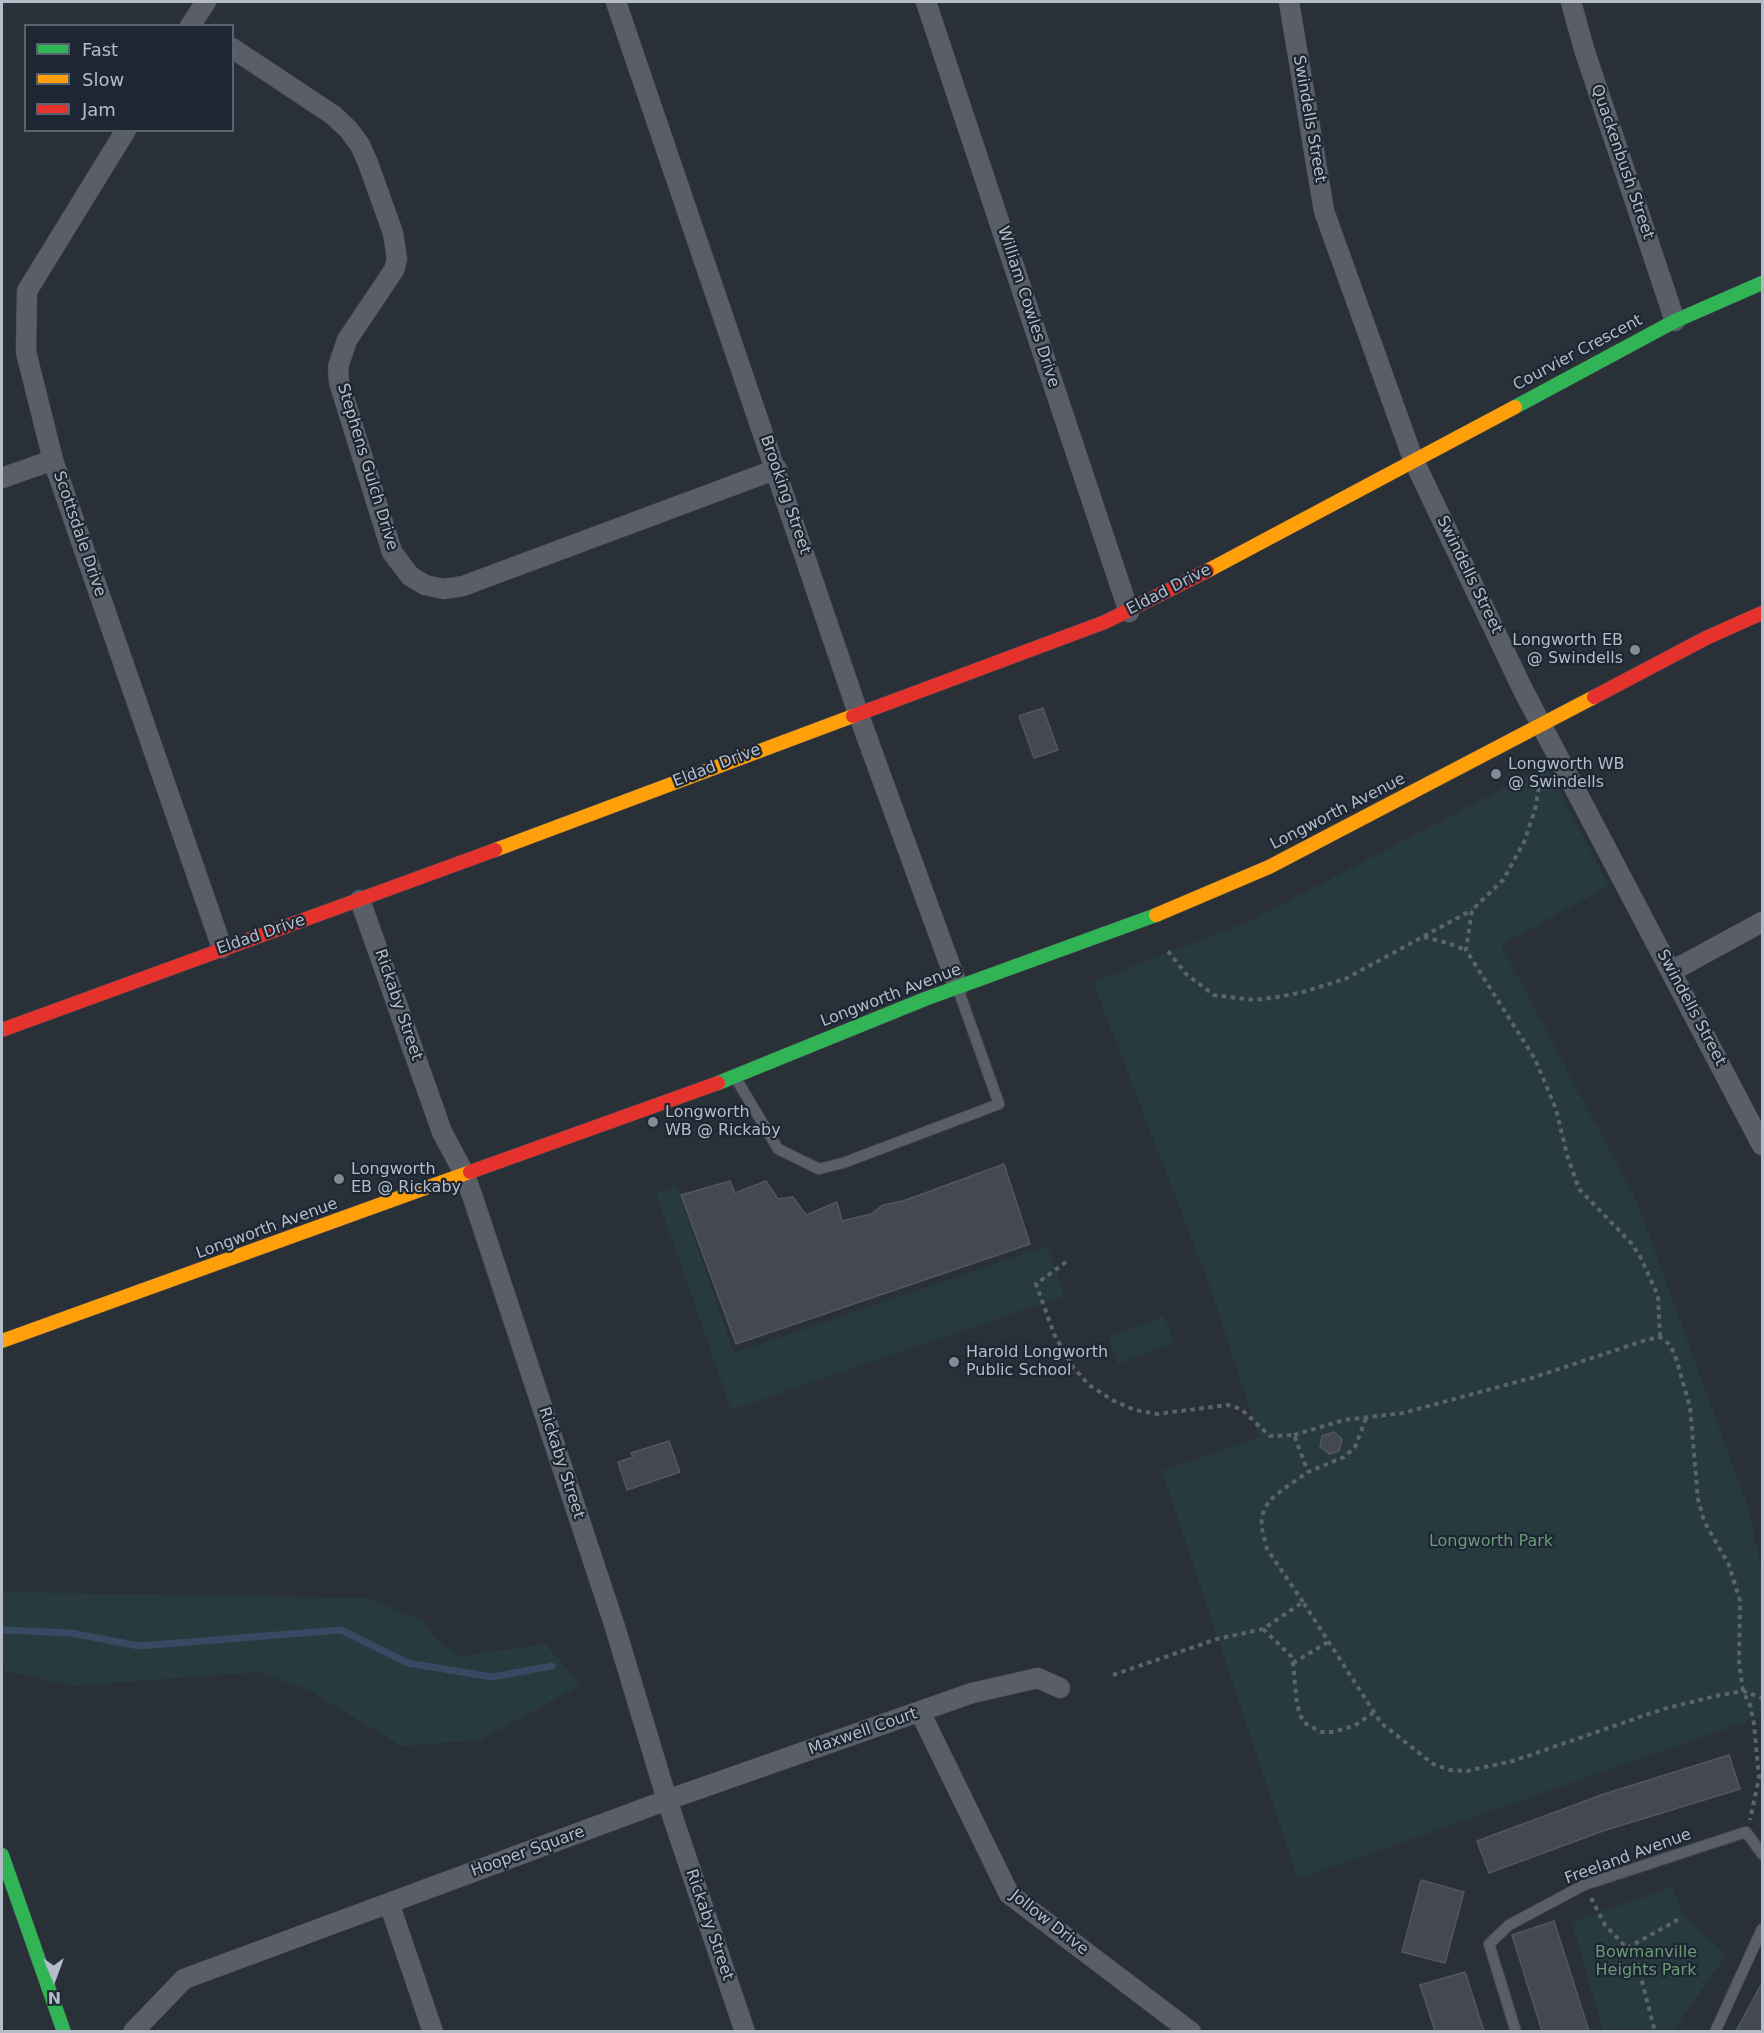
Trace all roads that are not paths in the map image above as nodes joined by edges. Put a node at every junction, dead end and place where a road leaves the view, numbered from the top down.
1 (206, 2) edge
2 (616, 2) edge
3 (926, 2) edge
4 (1288, 2) edge
5 (1571, 2) edge
6 (193, 24) edge
7 (234, 49) edge
8 (125, 132) edge
9 (1762, 283) edge
10 (1675, 321) junction
11 (1413, 459) junction
12 (53, 460) junction
13 (777, 469) junction
14 (2, 478) edge
15 (1129, 612) junction
16 (1762, 613) edge
17 (858, 713) junction
18 (1541, 724) junction
19 (360, 900) junction
20 (1762, 922) edge
21 (222, 948) junction
22 (1672, 971) junction
23 (958, 987) junction
24 (2, 1030) edge
25 (735, 1077) junction
26 (1762, 1145) edge
27 (465, 1175) junction
28 (2, 1341) edge
29 (1060, 1688) dead end
30 (920, 1712) junction
31 (667, 1800) junction
32 (1762, 1854) edge
33 (2, 1855) edge
34 (389, 1903) junction
35 (1762, 1929) edge
36 (64, 2031) edge
37 (133, 2031) edge
38 (433, 2031) edge
39 (745, 2031) edge
40 (1191, 2031) edge
41 (1516, 2031) edge
42 (1715, 2031) edge

1 - 6 street
2 - 13 street, Brooking Street
3 - 15 street, William Cowles Drive
4 - 11 street, Swindells Street
5 - 10 street, Quackenbush Street
7 - 13 street, Stephens Gulch Drive
8 - 12 street, Scottsdale Drive
9 - 10 street, Courvier Crescent
10 - 11 street, Courvier Crescent
11 - 15 street, Eldad Drive
11 - 18 street, Swindells Street
12 - 14 street
12 - 21 street, Scottsdale Drive
13 - 17 street, Brooking Street
15 - 17 street, Eldad Drive
16 - 18 street, Longworth Avenue
17 - 19 street, Eldad Drive
17 - 23 street, Brooking Street
18 - 22 street, Swindells Street
18 - 23 street, Longworth Avenue
19 - 21 street, Eldad Drive
19 - 27 street, Rickaby Street
20 - 22 street
21 - 24 street, Eldad Drive
22 - 26 street, Swindells Street
23 - 25 street, Longworth Avenue
23 - 25 lane
25 - 27 street, Longworth Avenue
27 - 28 street, Longworth Avenue
27 - 31 street, Rickaby Street
29 - 30 street, Maxwell Court
30 - 31 street, Maxwell Court
30 - 40 street, Jollow Drive
31 - 34 street, Hooper Square
31 - 39 street, Rickaby Street
32 - 41 lane, Freeland Avenue
33 - 36 street
34 - 37 street, Hooper Square
34 - 38 street
35 - 42 lane

